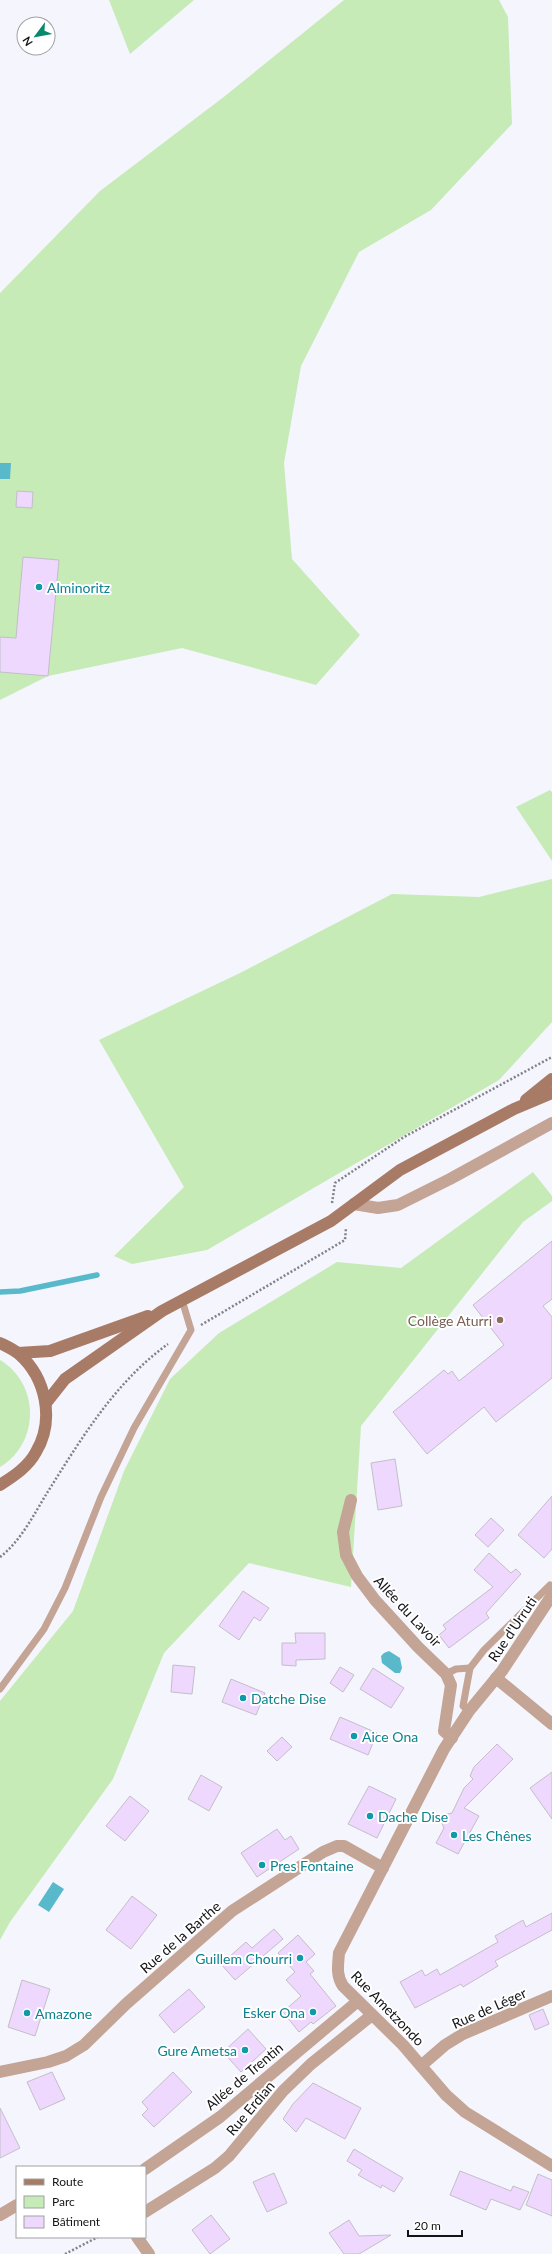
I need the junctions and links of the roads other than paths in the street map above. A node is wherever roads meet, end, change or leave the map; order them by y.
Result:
1 (552, 1079) edge
2 (552, 1093) edge
3 (514, 1109) junction
4 (552, 1123) edge
5 (354, 1204) junction
6 (182, 1300) junction
7 (162, 1311) junction
8 (0, 1343) edge
9 (18, 1353) junction
10 (46, 1403) junction
11 (0, 1486) edge
12 (352, 1500) dead end
13 (552, 1587) edge
14 (552, 1595) edge
15 (470, 1668) junction
16 (446, 1674) junction
17 (496, 1678) junction
18 (0, 1689) edge
19 (469, 1711) junction
20 (552, 1724) edge
21 (452, 1738) junction
22 (383, 1868) junction
23 (552, 1996) edge
24 (358, 2001) junction
25 (372, 2015) junction
26 (422, 2065) junction
27 (0, 2072) edge
28 (552, 2166) edge
29 (146, 2168) edge
30 (16, 2206) edge
31 (146, 2211) edge
32 (0, 2215) edge
33 (138, 2238) edge
34 (149, 2254) edge

1 - 3 main road
2 - 3 main road
3 - 5 main road
4 - 5 street
5 - 6 main road
6 - 7 main road
6 - 18 lane
7 - 9 main road
7 - 10 main road
8 - 9 main road
9 - 10 main road
10 - 11 main road
12 - 16 street, Allée du Lavoir
13 - 15 lane
14 - 17 street, Rue d'Urruti
15 - 16 lane
15 - 19 lane
16 - 21 street
17 - 19 street, Rue Ametzondo
17 - 20 street
19 - 21 street, Rue Ametzondo
21 - 22 street, Rue Ametzondo
22 - 24 street, Rue Ametzondo
22 - 27 street, Rue de la Barthe
23 - 26 street, Rue de Léger
24 - 25 street, Rue Ametzondo
24 - 29 street, Allée de Trentin
25 - 26 street, Rue Ametzondo
25 - 31 street, Rue Erdian
26 - 28 street, Rue Ametzondo
30 - 32 street
33 - 34 street

